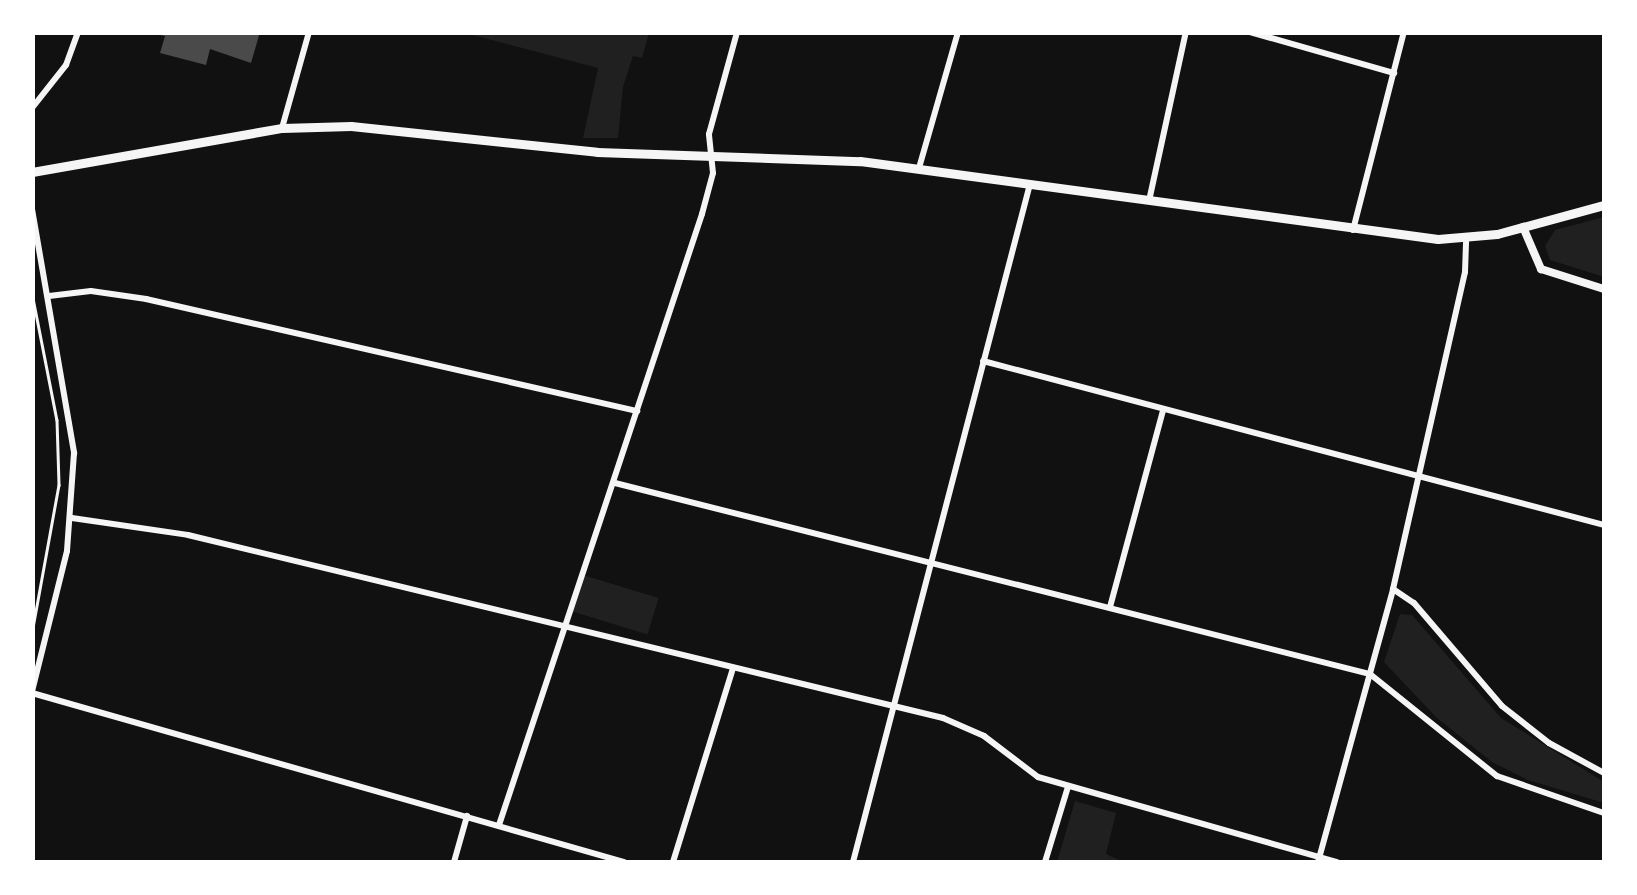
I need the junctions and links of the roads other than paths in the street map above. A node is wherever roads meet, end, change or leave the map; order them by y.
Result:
1 (78, 32) edge
2 (309, 32) edge
3 (738, 32) edge
4 (958, 32) edge
5 (1186, 32) edge
6 (1250, 32) edge
7 (1404, 32) edge
8 (1394, 72) junction
9 (32, 108) edge
10 (282, 128) junction
11 (710, 153) junction
12 (919, 168) junction
13 (32, 172) edge
14 (1030, 184) junction
15 (1148, 202) junction
16 (1604, 204) edge
17 (32, 210) edge
18 (1523, 228) junction
19 (1353, 231) junction
20 (1466, 239) junction
21 (1604, 289) edge
22 (49, 296) junction
23 (984, 362) junction
24 (637, 410) junction
25 (1163, 410) junction
26 (1420, 477) junction
27 (615, 483) junction
28 (72, 518) junction
29 (1604, 526) edge
30 (935, 564) junction
31 (1393, 589) junction
32 (1110, 607) junction
33 (564, 625) junction
34 (733, 668) junction
35 (1370, 674) junction
36 (32, 692) edge
37 (895, 708) junction
38 (1604, 773) edge
39 (1068, 787) junction
40 (1604, 812) edge
41 (467, 816) junction
42 (499, 826) junction
43 (1319, 858) edge
44 (454, 862) edge
45 (624, 862) edge
46 (674, 862) edge
47 (853, 862) edge
48 (1045, 862) edge
49 (1338, 862) edge

1 - 9 street
2 - 10 street
3 - 11 street
4 - 12 street
5 - 15 street
6 - 8 street
7 - 8 street
8 - 19 street
10 - 11 main road
10 - 13 main road
11 - 12 main road
11 - 24 street
12 - 14 main road
14 - 15 main road
14 - 23 street
15 - 19 main road
16 - 18 main road
17 - 22 street
18 - 20 main road
18 - 21 street
19 - 20 main road
20 - 26 street
22 - 24 street
22 - 28 street
23 - 25 street
23 - 30 street
24 - 27 street
25 - 26 street
25 - 32 street
26 - 29 street
26 - 31 street
27 - 30 street
27 - 33 street
28 - 33 street
28 - 36 street
30 - 32 street
30 - 37 street
31 - 35 street
31 - 38 street
32 - 35 street
33 - 34 street
33 - 42 street
34 - 37 street
34 - 46 street
35 - 40 street
35 - 43 street
36 - 41 street
37 - 39 street
37 - 47 street
39 - 43 street
39 - 48 street
41 - 42 street
41 - 44 street
42 - 45 street
43 - 49 street

